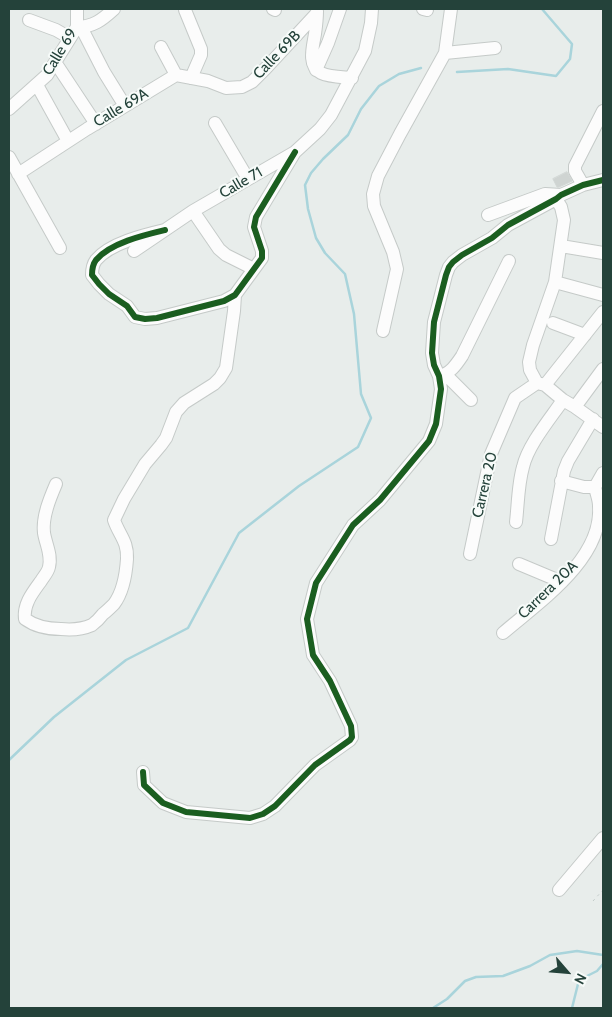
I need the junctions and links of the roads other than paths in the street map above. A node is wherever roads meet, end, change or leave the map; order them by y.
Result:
1 (76, 9) edge
2 (114, 9) edge
3 (184, 9) edge
4 (340, 9) edge
5 (372, 9) edge
6 (451, 9) edge
7 (317, 11) edge
8 (29, 20) dead end
9 (76, 31) junction
10 (161, 48) dead end
11 (495, 48) dead end
12 (445, 53) junction
13 (55, 62) junction
14 (316, 70) junction
15 (176, 75) junction
16 (191, 78) junction
17 (352, 78) junction
18 (38, 85) junction
19 (125, 106) junction
20 (9, 109) edge
21 (603, 111) edge
22 (215, 123) dead end
23 (96, 124) junction
24 (68, 142) junction
25 (295, 152) junction
26 (9, 157) edge
27 (18, 174) junction
28 (248, 179) junction
29 (603, 180) edge
30 (583, 185) junction
31 (559, 197) junction
32 (193, 211) junction
33 (488, 215) dead end
34 (165, 230) junction
35 (561, 246) junction
36 (60, 248) dead end
37 (134, 251) dead end
38 (603, 253) edge
39 (509, 261) dead end
40 (254, 268) junction
41 (555, 282) junction
42 (235, 295) junction
43 (603, 296) edge
44 (603, 312) edge
45 (553, 323) dead end
46 (383, 331) dead end
47 (585, 335) junction
48 (603, 369) edge
49 (443, 375) junction
50 (541, 384) junction
51 (471, 400) dead end
52 (563, 400) junction
53 (575, 407) junction
54 (598, 423) edge
55 (603, 473) edge
56 (561, 481) junction
57 (56, 484) dead end
58 (595, 487) junction
59 (516, 522) dead end
60 (551, 539) dead end
61 (470, 554) dead end
62 (520, 564) dead end
63 (562, 582) junction
64 (503, 633) dead end
65 (143, 772) dead end
66 (603, 838) edge
67 (559, 890) dead end

1 - 9 street, Calle 69
2 - 9 street
3 - 16 street
4 - 14 street
5 - 17 street
6 - 12 street
7 - 14 street
7 - 16 street, Calle 69B
8 - 9 street
9 - 13 street, Calle 69
9 - 19 street
10 - 15 street
11 - 12 street
12 - 46 street
13 - 18 street, Calle 69
13 - 23 street
14 - 17 street
15 - 16 street
15 - 19 street, Calle 69A
17 - 25 street, Calle 71
18 - 20 street, Calle 69
18 - 24 street
19 - 23 street, Calle 69A
21 - 30 street
22 - 28 street
23 - 24 street, Calle 69A
24 - 27 street, Calle 69A
25 - 28 street, Calle 71
25 - 40 street
26 - 27 street
27 - 36 street
28 - 32 street, Calle 71
29 - 30 street
30 - 31 street
31 - 33 street
31 - 35 street
31 - 49 street
32 - 34 street, Calle 71
32 - 40 street
34 - 37 street, Calle 71
34 - 42 street
35 - 38 street
35 - 41 street
39 - 49 street
40 - 42 street
41 - 43 street
41 - 50 street
42 - 57 street
44 - 47 street, Carrera 20
45 - 47 street
47 - 50 street, Carrera 20
48 - 53 street
49 - 51 street
49 - 65 street
50 - 52 street
50 - 61 street, Carrera 20
52 - 53 street
52 - 59 street
53 - 54 street
54 - 56 street
55 - 58 street
56 - 58 street
56 - 60 street
58 - 63 street, Carrera 20A
62 - 63 street
63 - 64 street, Carrera 20A
66 - 67 street

